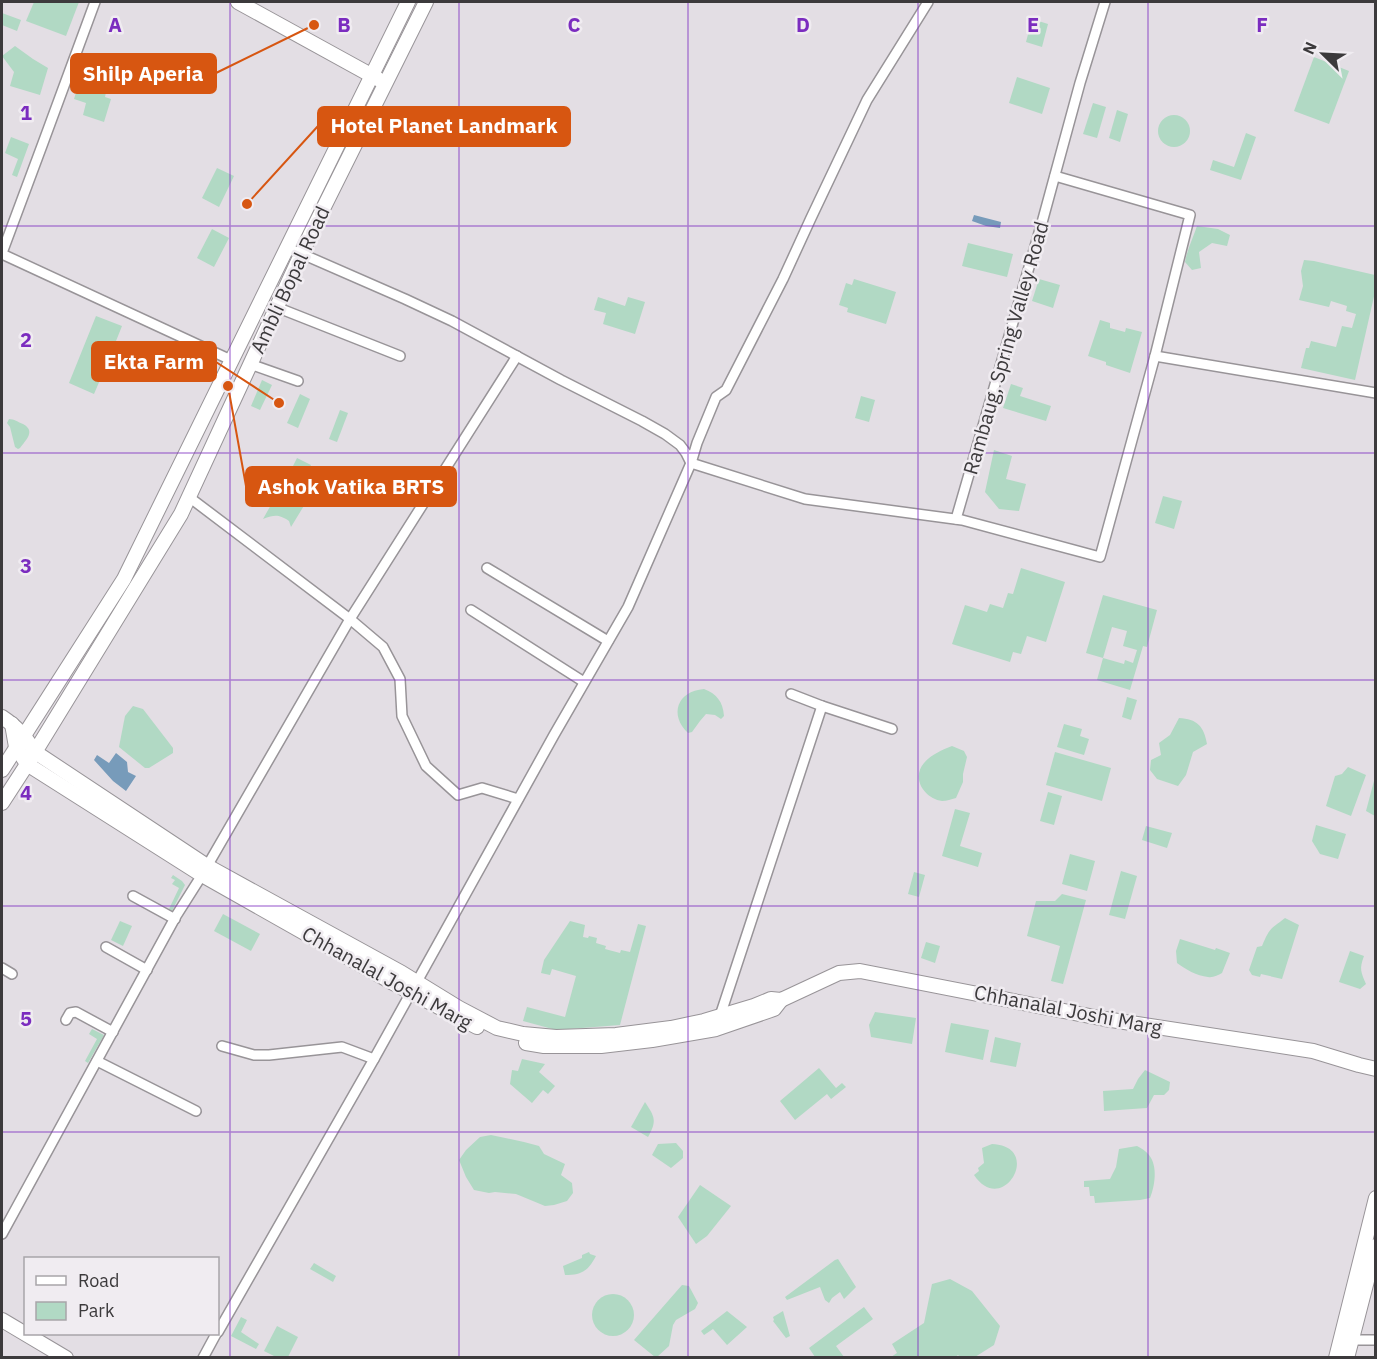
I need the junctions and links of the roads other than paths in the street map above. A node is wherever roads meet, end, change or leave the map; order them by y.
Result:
1 (95, 2) edge
2 (238, 2) edge
3 (408, 2) edge
4 (426, 2) edge
5 (928, 2) edge
6 (1105, 2) edge
7 (370, 75) junction
8 (386, 83) junction
9 (1055, 176) junction
10 (286, 247) junction
11 (301, 253) junction
12 (2, 254) edge
13 (276, 307) junction
14 (399, 356) dead end
15 (517, 356) junction
16 (1155, 356) junction
17 (231, 360) junction
18 (250, 364) junction
19 (298, 381) dead end
20 (1376, 393) edge
21 (691, 463) junction
22 (189, 497) junction
23 (956, 519) junction
24 (487, 568) dead end
25 (471, 610) dead end
26 (350, 619) junction
27 (608, 641) junction
28 (584, 682) junction
29 (791, 694) dead end
30 (822, 706) junction
31 (7, 721) edge
32 (892, 729) dead end
33 (24, 734) junction
34 (16, 747) junction
35 (35, 752) junction
36 (27, 764) junction
37 (2, 770) edge
38 (518, 799) junction
39 (2, 803) edge
40 (205, 870) junction
41 (133, 896) dead end
42 (175, 919) junction
43 (106, 947) dead end
44 (2, 968) edge
45 (147, 970) junction
46 (12, 974) dead end
47 (414, 988) junction
48 (781, 1000) junction
49 (720, 1016) junction
50 (66, 1020) dead end
51 (113, 1032) junction
52 (513, 1037) junction
53 (222, 1046) dead end
54 (374, 1059) junction
55 (97, 1061) junction
56 (1359, 1065) junction
57 (1376, 1069) edge
58 (1376, 1077) edge
59 (196, 1111) dead end
60 (1376, 1198) edge
61 (2, 1234) edge
62 (1376, 1246) edge
63 (2, 1320) edge
64 (2, 1330) edge
65 (219, 1330) edge
66 (24, 1333) edge
67 (27, 1335) edge
68 (216, 1335) edge
69 (1347, 1340) junction
70 (1376, 1340) edge
71 (49, 1358) edge
72 (66, 1358) edge
73 (203, 1358) edge
74 (1336, 1358) edge
75 (1347, 1358) edge

1 - 12 street
2 - 7 street
3 - 7 street, Ambli Bopal Road
4 - 8 street, Ambli Bopal Road
5 - 21 street
6 - 9 street, Rambaug, Spring Valley Road
7 - 8 street
7 - 10 street, Ambli Bopal Road
8 - 11 street, Ambli Bopal Road
9 - 16 street
9 - 23 street, Rambaug, Spring Valley Road
10 - 11 street
10 - 17 street, Ambli Bopal Road
11 - 13 street, Ambli Bopal Road
11 - 15 street
12 - 17 street
13 - 14 street
13 - 18 street, Ambli Bopal Road
15 - 21 street
15 - 26 street
16 - 20 street
16 - 23 street
17 - 33 street, Ambli Bopal Road
18 - 19 street
18 - 22 street, Ambli Bopal Road
21 - 23 street
21 - 27 street
22 - 26 street
22 - 35 street, Ambli Bopal Road
24 - 27 street
25 - 28 street
26 - 38 street
26 - 40 street
27 - 28 street
28 - 38 street
29 - 30 street
30 - 32 street
30 - 49 street
31 - 33 street
31 - 34 street
33 - 34 street, Ambli Bopal Road
33 - 35 street
34 - 36 street
34 - 37 street, Ambli Bopal Road
35 - 36 street, Ambli Bopal Road
35 - 40 street, Chhanalal Joshi Marg
36 - 39 street, Ambli Bopal Road
36 - 40 street, Chhanalal Joshi Marg
38 - 47 street
40 - 42 street
40 - 47 street, Chhanalal Joshi Marg
41 - 42 street
42 - 45 street
43 - 45 street
44 - 46 street
45 - 51 street
47 - 52 street, Chhanalal Joshi Marg
47 - 54 street
48 - 49 street, Chhanalal Joshi Marg
48 - 52 street, Chhanalal Joshi Marg
48 - 56 street, Chhanalal Joshi Marg
49 - 52 street, Chhanalal Joshi Marg
50 - 51 street
51 - 55 street
53 - 54 street
54 - 65 street
55 - 59 street
55 - 61 street
56 - 57 street, Chhanalal Joshi Marg
56 - 58 street, Chhanalal Joshi Marg
60 - 69 street
62 - 69 street
63 - 66 street
64 - 71 street
67 - 72 street
68 - 73 street
69 - 70 street
69 - 74 street
69 - 75 street

